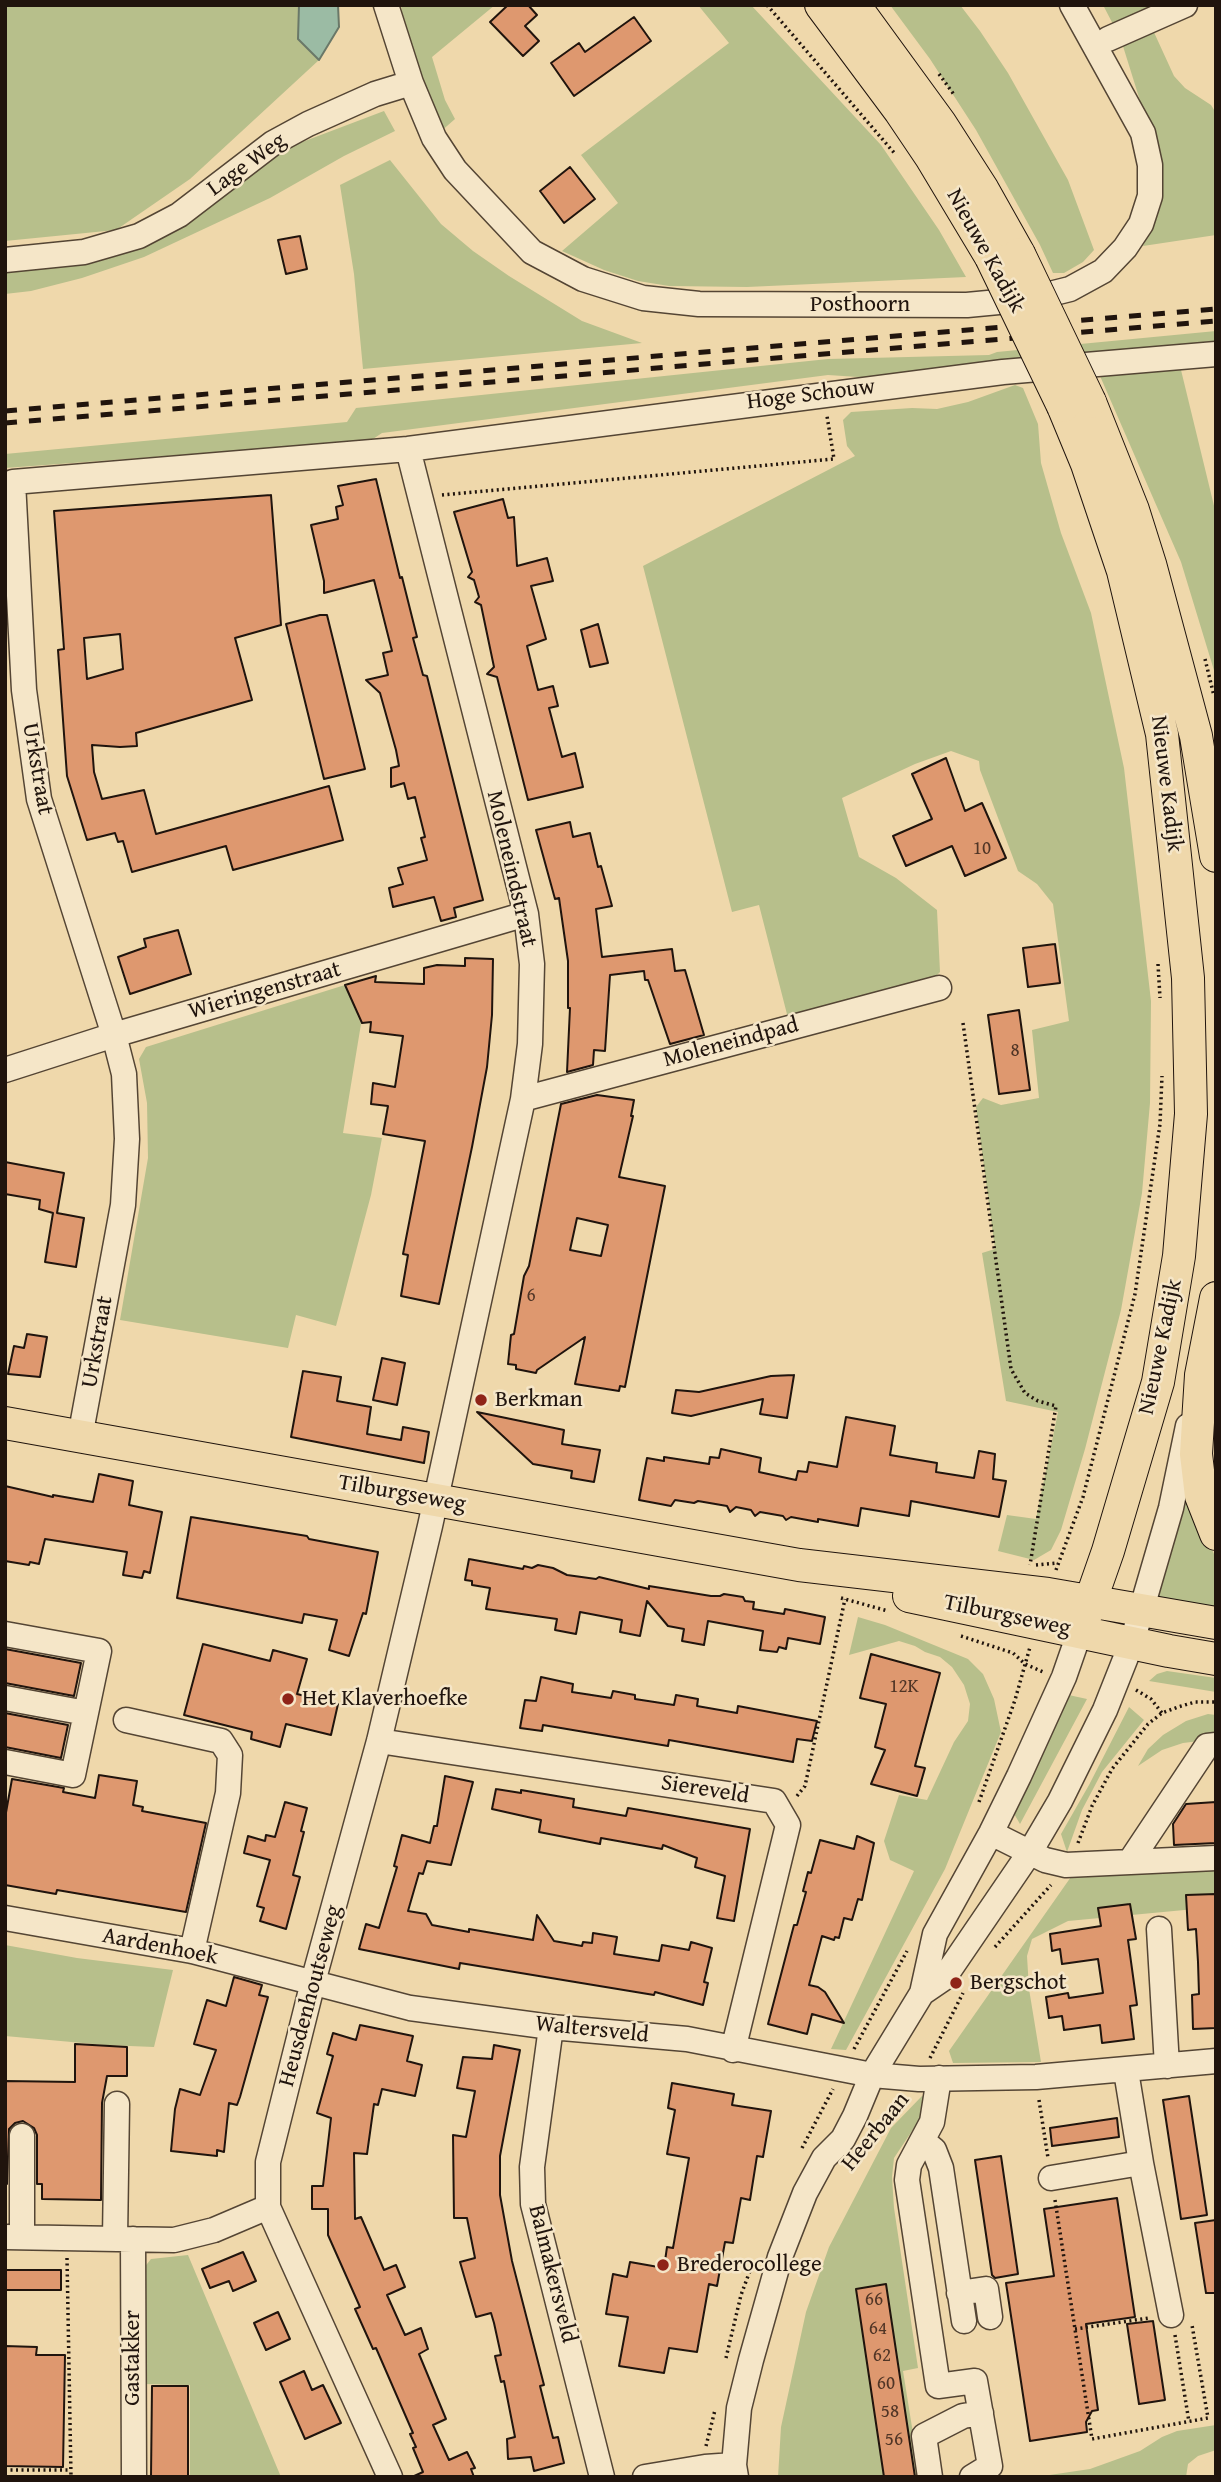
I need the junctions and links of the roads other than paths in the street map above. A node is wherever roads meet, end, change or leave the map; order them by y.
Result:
1 (386, 5) edge
2 (821, 5) edge
3 (854, 5) edge
4 (1072, 5) edge
5 (1185, 5) edge
6 (1108, 39) dead end
7 (411, 83) junction
8 (1005, 256) junction
9 (5, 260) edge
10 (1216, 354) edge
11 (1077, 404) junction
12 (408, 449) junction
13 (1216, 856) edge
14 (526, 914) junction
15 (939, 988) dead end
16 (114, 1035) junction
17 (5, 1070) edge
18 (523, 1099) junction
19 (1216, 1298) edge
20 (1201, 1374) junction
21 (5, 1423) edge
22 (80, 1437) junction
23 (436, 1500) junction
24 (1216, 1534) edge
25 (799, 1566) junction
26 (1091, 1600) junction
27 (1141, 1610) junction
28 (1216, 1623) edge
29 (1080, 1631) junction
30 (5, 1634) edge
31 (1132, 1642) junction
32 (1216, 1659) edge
33 (5, 1698) edge
34 (86, 1713) junction
35 (126, 1720) dead end
36 (379, 1741) junction
37 (1216, 1745) edge
38 (5, 1762) edge
39 (991, 1833) junction
40 (1030, 1852) junction
41 (1216, 1858) edge
42 (1133, 1862) junction
43 (5, 1918) edge
44 (1159, 1929) dead end
45 (192, 1951) junction
46 (313, 1982) junction
47 (922, 1993) junction
48 (551, 2027) junction
49 (733, 2050) junction
50 (1216, 2061) edge
51 (1167, 2066) junction
52 (1126, 2071) junction
53 (872, 2075) junction
54 (929, 2079) junction
55 (117, 2104) dead end
56 (22, 2136) dead end
57 (923, 2141) junction
58 (1141, 2163) junction
59 (1051, 2178) road end
60 (268, 2207) junction
61 (13, 2237) edge
62 (124, 2239) junction
63 (960, 2292) junction
64 (1171, 2315) road end
65 (990, 2317) dead end
66 (964, 2320) dead end
67 (981, 2413) junction
68 (733, 2473) edge
69 (134, 2477) edge
70 (390, 2477) edge
71 (601, 2477) edge
72 (645, 2477) edge
73 (930, 2477) edge
74 (972, 2477) edge

1 - 7 street
2 - 8 main road, Nieuwe Kadijk
3 - 8 main road, Nieuwe Kadijk
4 - 7 street, Posthoorn
5 - 6 street
7 - 9 street, Lage Weg
8 - 11 main road, Nieuwe Kadijk, bridge
10 - 12 street, Hoge Schouw
11 - 13 main road, Nieuwe Kadijk
11 - 26 main road, Nieuwe Kadijk
12 - 14 street, Moleneindstraat
12 - 16 street, Urkstraat
14 - 16 street, Wieringenstraat
14 - 18 street, Moleneindstraat
15 - 18 street, Moleneindpad
16 - 17 street, Wieringenstraat
16 - 22 street, Urkstraat
18 - 23 street, Moleneindstraat
19 - 20 main road, Nieuwe Kadijk
20 - 24 main road
20 - 27 street, Nieuwe Kadijk
21 - 22 main road, Tilburgseweg
22 - 23 main road, Tilburgseweg
23 - 25 main road, Tilburgseweg
23 - 36 street, Heusdenhoutseweg
25 - 26 main road, Tilburgseweg
25 - 29 main road, Tilburgseweg
26 - 27 main road, Tilburgseweg
26 - 29 main road, Nieuwe Kadijk
27 - 28 main road, Tilburgseweg
27 - 31 street, Nieuwe Kadijk
29 - 31 main road, Tilburgseweg
29 - 39 street, Heerbaan
30 - 34 street
31 - 32 main road, Tilburgseweg
31 - 40 street, Heerbaan
33 - 34 street
34 - 38 street
35 - 45 street
36 - 46 street, Heusdenhoutseweg
36 - 49 street, Siereveld
37 - 42 street
39 - 40 street
39 - 47 street, Heerbaan
40 - 42 street
40 - 47 street, Heerbaan
41 - 42 street
43 - 45 street, Aardenhoek
44 - 51 street
45 - 46 street, Aardenhoek
46 - 48 street, Waltersveld
46 - 60 street, Heusdenhoutseweg
47 - 53 street, Heerbaan
48 - 49 street, Waltersveld
48 - 71 street, Balmakersveld
49 - 53 street, Waltersveld
50 - 51 street
51 - 52 street
52 - 54 street
52 - 58 street
53 - 54 street
53 - 68 street, Heerbaan
54 - 57 street
55 - 62 street, Gastakker
56 - 61 street
57 - 63 street
57 - 67 street
58 - 59 street
58 - 64 street
60 - 62 street
60 - 70 street, Heusdenhoutseweg
61 - 62 street
62 - 69 street, Gastakker
63 - 65 street
63 - 66 street
67 - 73 street
67 - 74 street
68 - 72 street

